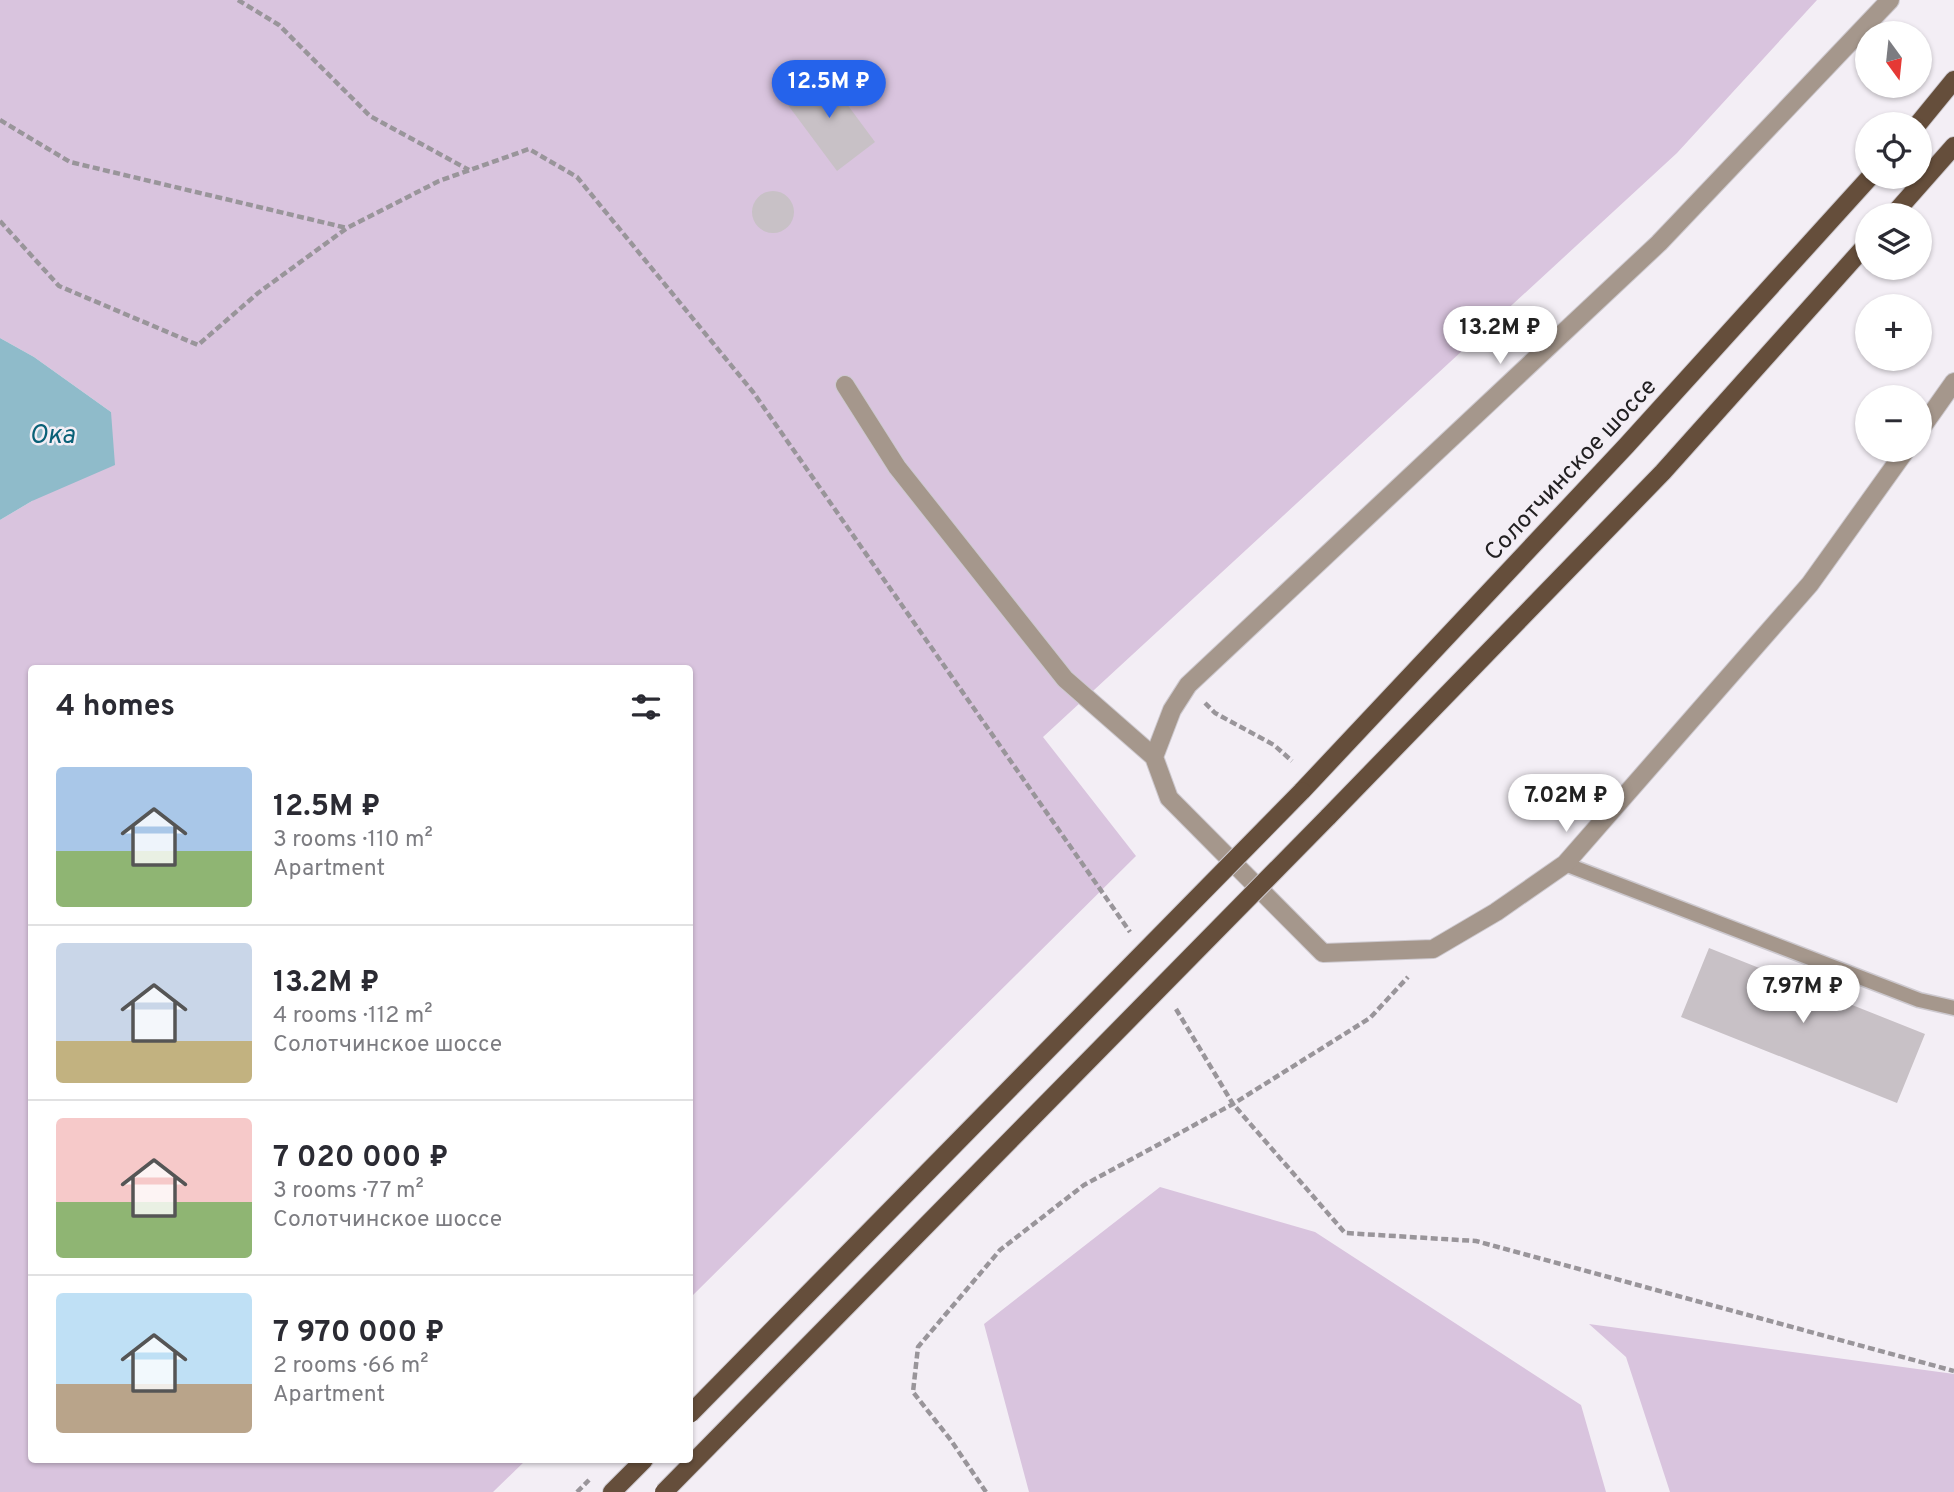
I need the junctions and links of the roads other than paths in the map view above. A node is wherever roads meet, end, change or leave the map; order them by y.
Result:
1 (1890, 0) edge
2 (1954, 80) edge
3 (1928, 112) edge
4 (1954, 146) edge
5 (1859, 189) edge
6 (1904, 203) edge
7 (1855, 257) edge
8 (1954, 382) edge
9 (845, 385) dead end
10 (1932, 413) edge
11 (1897, 462) edge
12 (1154, 757) junction
13 (1565, 864) junction
14 (1954, 1008) edge
15 (693, 1411) edge
16 (641, 1463) edge
17 (693, 1463) edge
18 (693, 1463) edge
19 (612, 1492) edge
20 (664, 1492) edge

1 - 12 street
2 - 3 main road
4 - 6 main road
5 - 15 main road, Солотчинское шоссе, bridge
7 - 17 main road, bridge
8 - 10 street
9 - 12 street
11 - 13 street
12 - 13 street
13 - 14 lane
16 - 19 main road
18 - 20 main road, bridge

